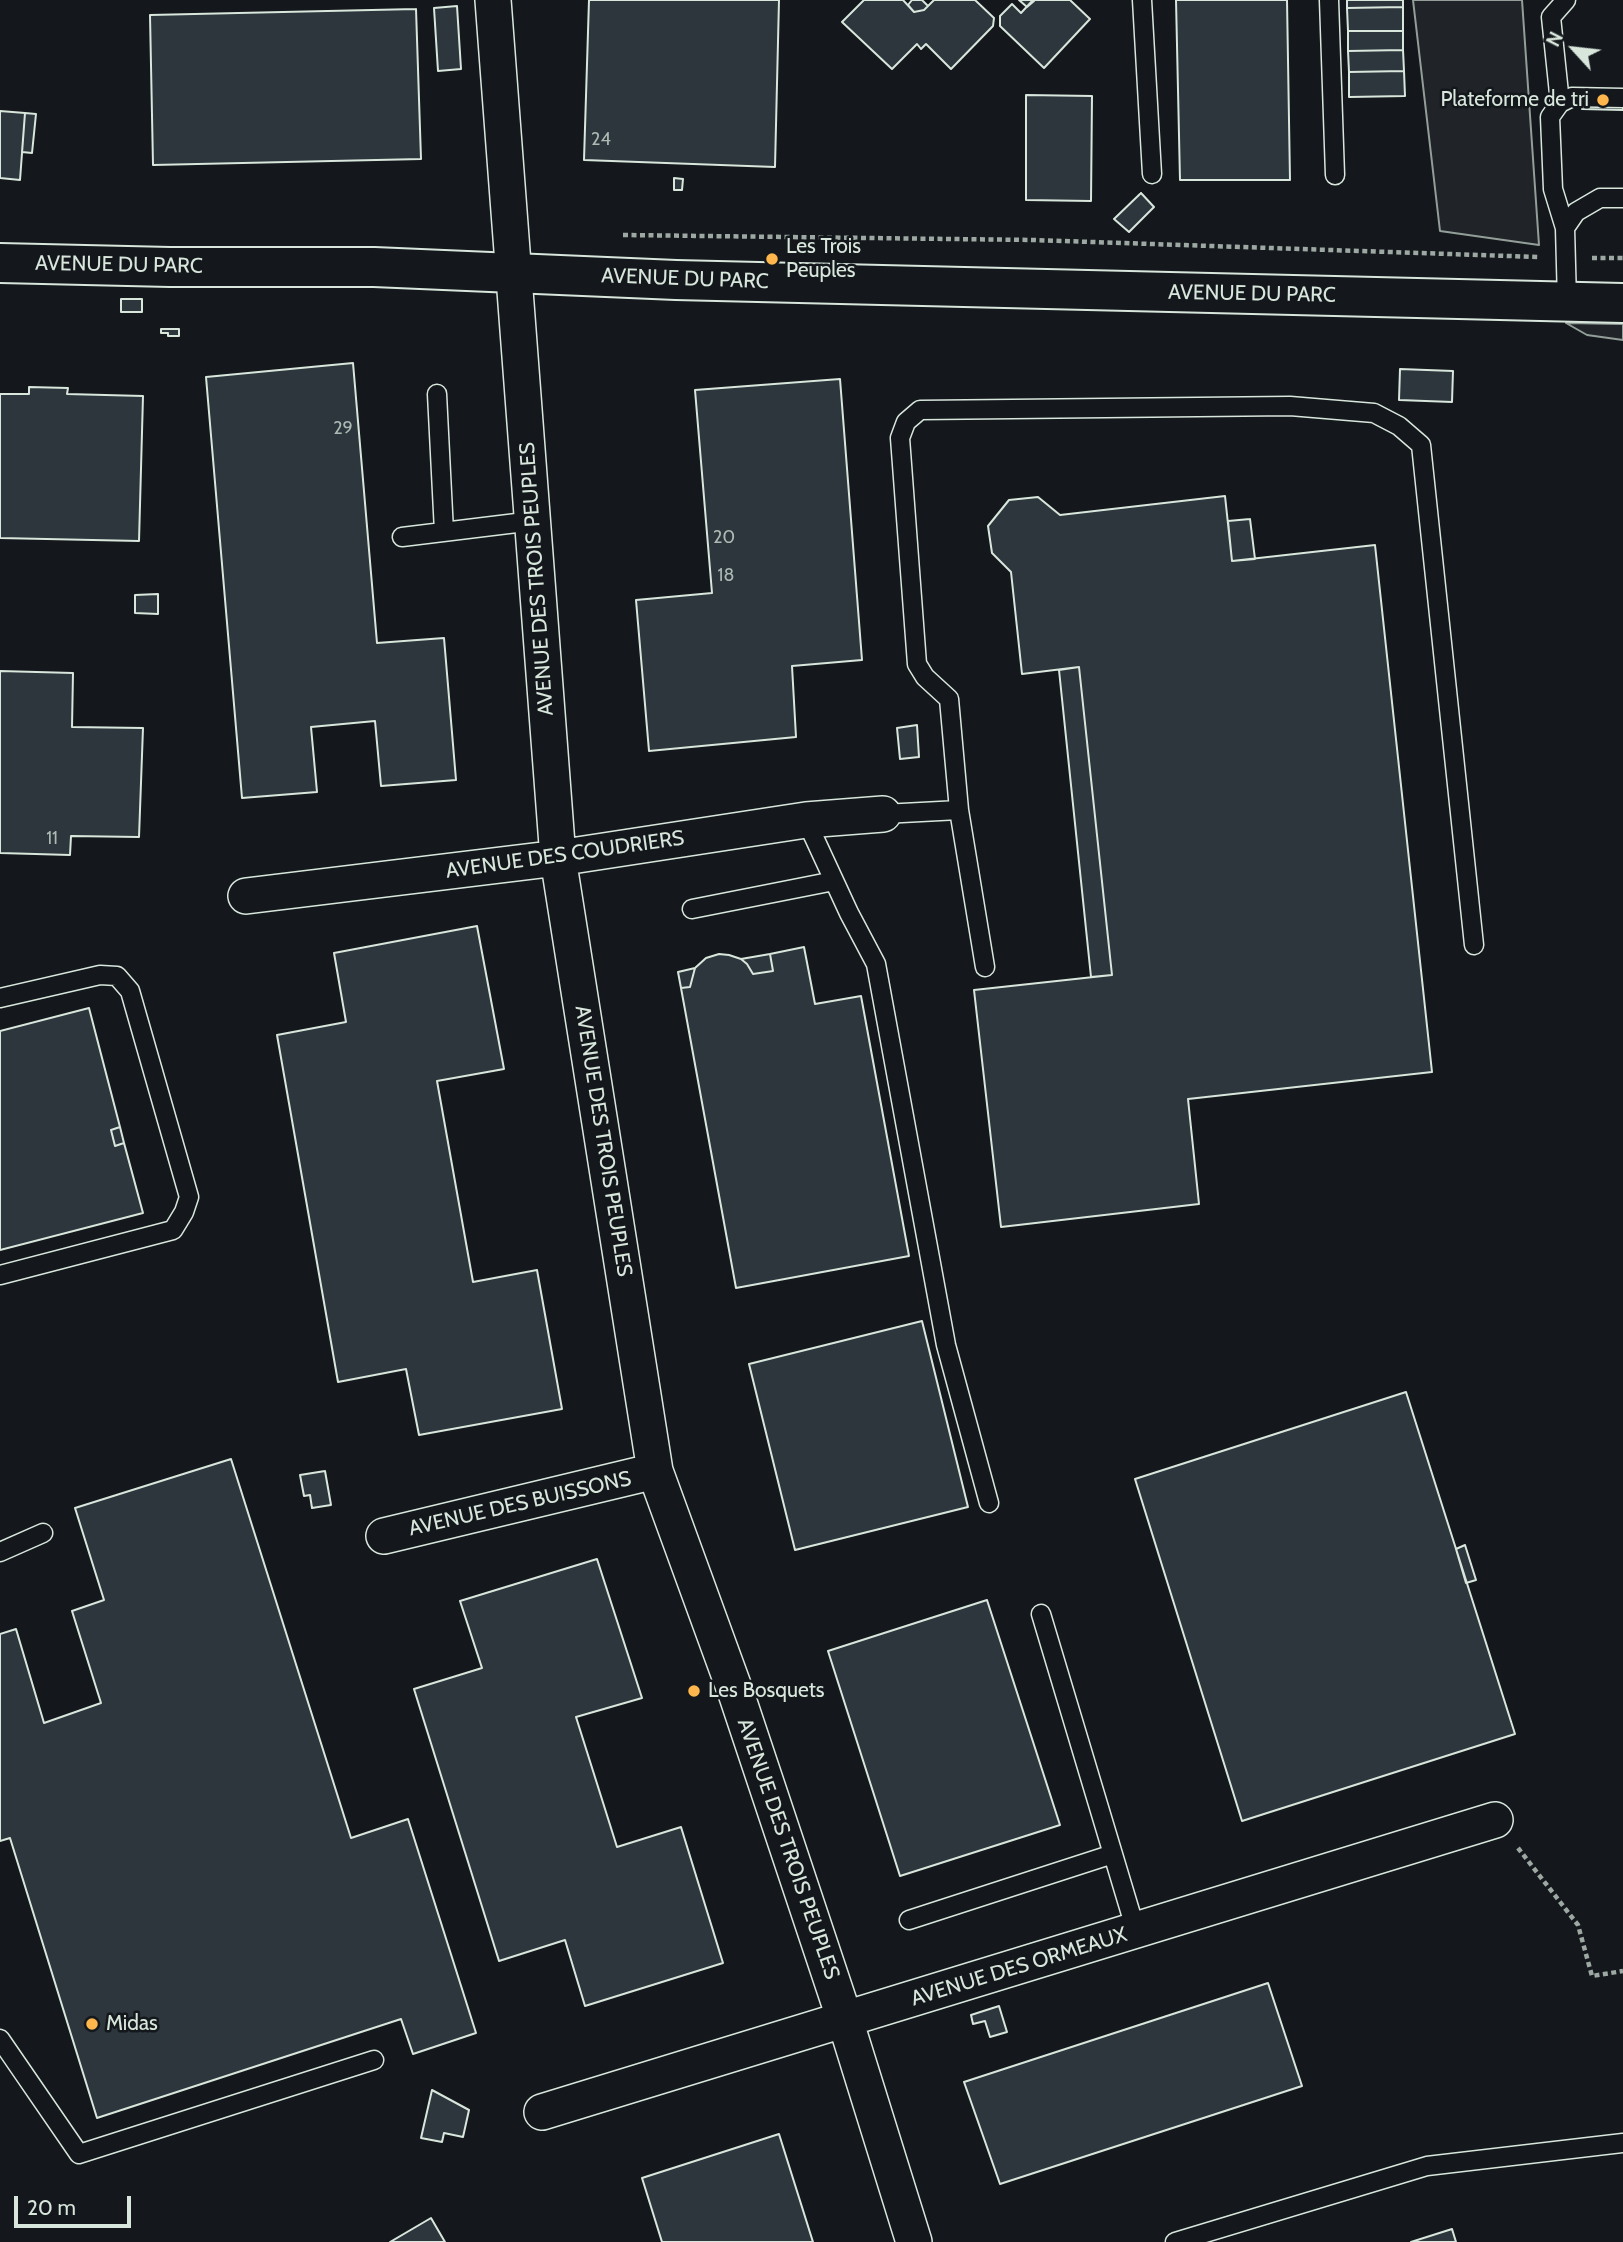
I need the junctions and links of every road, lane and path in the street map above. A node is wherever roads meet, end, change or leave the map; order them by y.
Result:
1 (494, 0) edge
2 (1142, 0) edge
3 (1329, 0) edge
4 (1566, 0) edge
5 (1623, 98) edge
6 (1560, 103) junction
7 (1152, 174) dead end
8 (1335, 175) dead end
9 (1623, 198) edge
10 (1566, 228) junction
11 (621, 235) dead end
12 (1566, 258) junction
13 (1623, 258) edge
14 (0, 262) edge
15 (514, 272) junction
16 (1567, 302) junction
17 (1623, 303) edge
18 (437, 394) dead end
19 (533, 521) junction
20 (444, 532) junction
21 (402, 537) dead end
22 (959, 810) junction
23 (883, 814) joint
24 (806, 820) junction
25 (558, 858) junction
26 (834, 881) junction
27 (246, 896) dead end
28 (692, 909) dead end
29 (1474, 945) dead end
30 (985, 967) dead end
31 (0, 998) edge
32 (0, 1275) edge
33 (655, 1471) junction
34 (989, 1503) dead end
35 (43, 1533) dead end
36 (384, 1536) dead end
37 (0, 1552) edge
38 (1041, 1614) dead end
39 (1496, 1820) joint
40 (1113, 1854) junction
41 (909, 1920) dead end
42 (1136, 1931) junction
43 (1623, 1971) edge
44 (845, 2021) junction
45 (0, 2039) edge
46 (374, 2060) dead end
47 (542, 2112) dead end
48 (1623, 2143) edge
49 (914, 2242) edge
50 (1175, 2242) edge

1 - 15 street, AVENUE DES TROIS PEUPLES
2 - 7 lane
3 - 8 lane
4 - 6 lane
5 - 6 lane
6 - 10 lane
9 - 10 lane
10 - 12 lane
11 - 12 path
12 - 13 path
12 - 16 lane
14 - 15 street, AVENUE DU PARC
15 - 16 street, AVENUE DU PARC
15 - 19 street, AVENUE DES TROIS PEUPLES
16 - 17 street, AVENUE DU PARC
18 - 20 lane
19 - 20 lane
19 - 25 street, AVENUE DES TROIS PEUPLES
20 - 21 lane
22 - 23 lane
22 - 29 lane
22 - 30 lane
23 - 24 street, AVENUE DES COUDRIERS
24 - 25 street, AVENUE DES COUDRIERS
24 - 26 lane
25 - 27 street, AVENUE DES COUDRIERS
25 - 33 street, AVENUE DES TROIS PEUPLES
26 - 28 lane
26 - 34 lane
31 - 32 lane
33 - 36 street, AVENUE DES BUISSONS
33 - 44 street, AVENUE DES TROIS PEUPLES
35 - 37 lane
38 - 40 lane
39 - 42 street, AVENUE DES ORMEAUX
39 - 43 path
40 - 41 lane
40 - 42 lane
42 - 44 street, AVENUE DES ORMEAUX
44 - 47 street, AVENUE DES ORMEAUX
44 - 49 street, AVENUE DES TROIS PEUPLES
45 - 46 lane
48 - 50 lane

